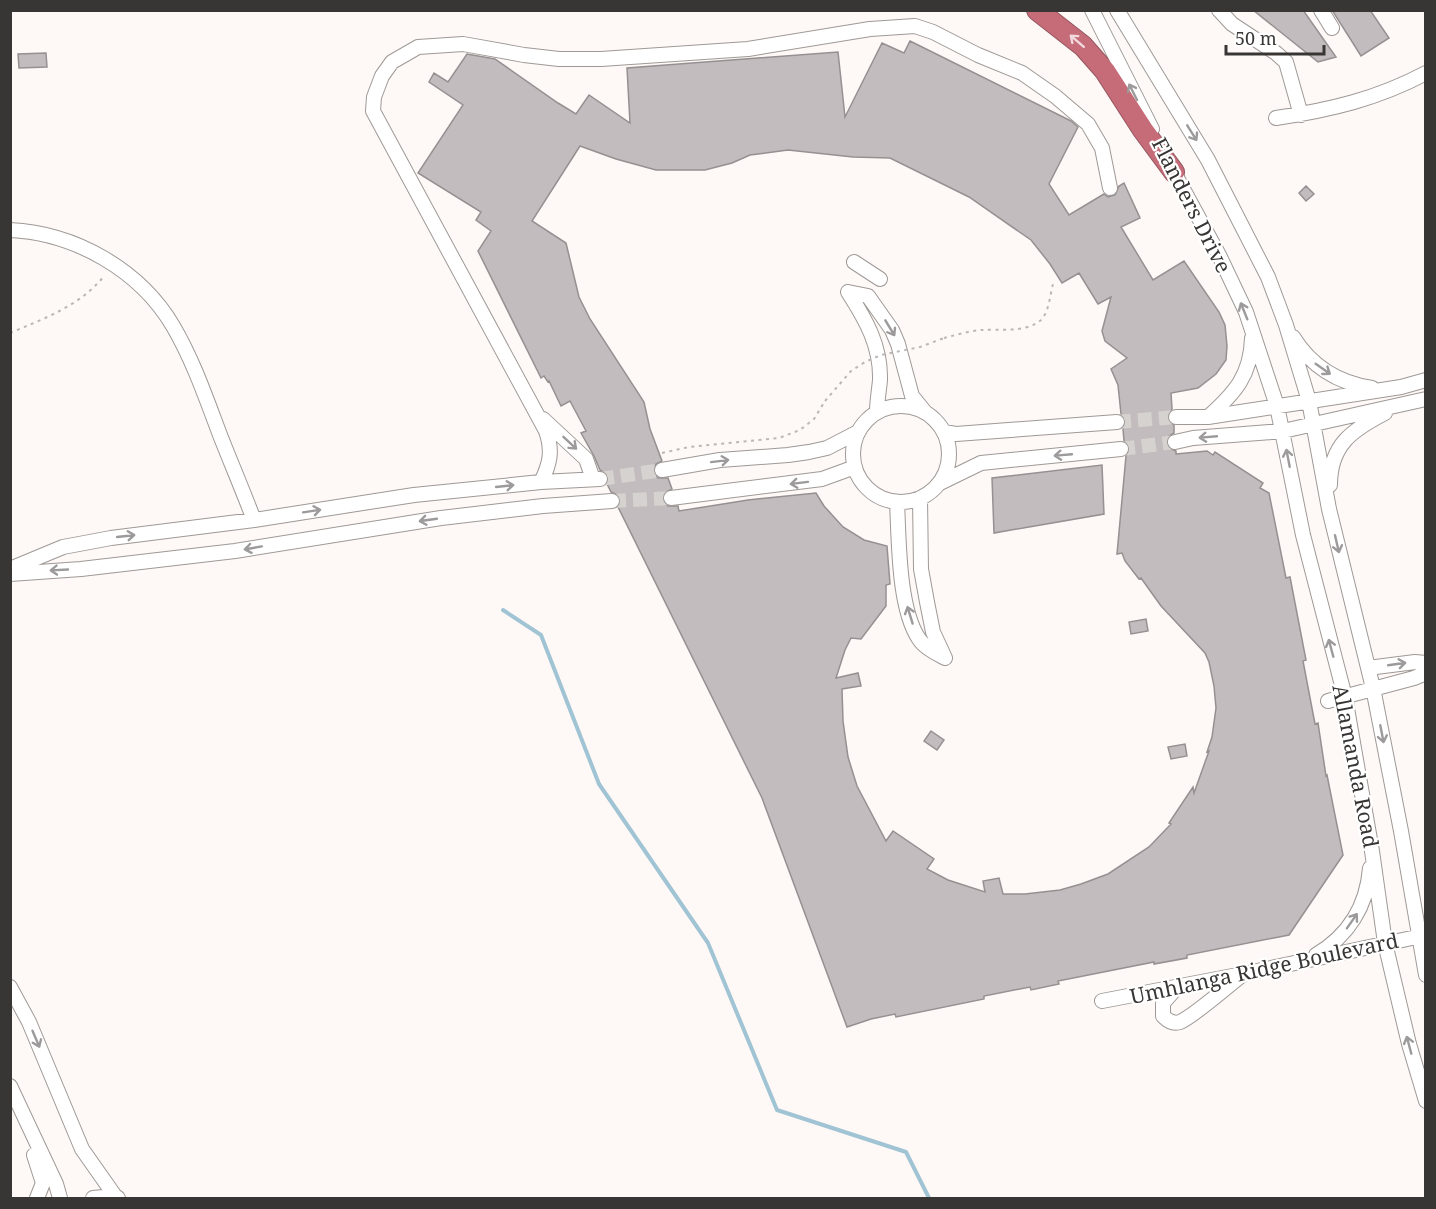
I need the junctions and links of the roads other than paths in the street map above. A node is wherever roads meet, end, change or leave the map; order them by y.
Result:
1 (1037, 10) edge
2 (1092, 10) edge
3 (1117, 10) edge
4 (1219, 10) edge
5 (1321, 10) edge
6 (1332, 28) dead end
7 (1425, 73) edge
8 (1301, 115) junction
9 (1276, 118) dead end
10 (1174, 172) junction
11 (1110, 188) dead end
12 (10, 230) edge
13 (854, 262) dead end
14 (880, 279) dead end
15 (1286, 325) junction
16 (1252, 332) junction
17 (1425, 380) edge
18 (1384, 389) junction
19 (1425, 399) edge
20 (1309, 401) junction
21 (1400, 405) junction
22 (1277, 406) junction
23 (877, 412) junction
24 (926, 413) junction
25 (536, 414) junction
26 (1176, 417) tunnel mouth
27 (1208, 417) junction
28 (1117, 422) tunnel mouth
29 (1314, 425) junction
30 (1283, 431) junction
31 (858, 432) junction
32 (944, 432) junction
33 (1176, 442) tunnel mouth
34 (1121, 450) tunnel mouth
35 (855, 467) junction
36 (662, 470) tunnel mouth
37 (541, 482) junction
38 (938, 484) junction
39 (671, 498) tunnel mouth
40 (920, 498) junction
41 (612, 501) tunnel mouth
42 (897, 502) junction
43 (1329, 509) junction
44 (254, 520) junction
45 (10, 569) edge
46 (10, 574) edge
47 (1425, 663) edge
48 (1368, 669) junction
49 (1425, 672) edge
50 (1373, 688) junction
51 (1345, 697) junction
52 (1328, 701) dead end
53 (1372, 851) junction
54 (1422, 935) edge
55 (1385, 943) junction
56 (1309, 959) junction
57 (1243, 974) junction
58 (1425, 975) edge
59 (1178, 986) junction
60 (10, 987) edge
61 (1102, 1001) dead end
62 (10, 1086) edge
63 (1425, 1101) edge
64 (23, 1115) junction
65 (117, 1197) edge
66 (38, 1198) edge
67 (60, 1198) edge
68 (93, 1198) edge

10 -> 1 highway
10 -> 2 street, Flanders Drive
3 -> 15 street, Flanders Drive
4 - 8 street
5 - 6 street
7 - 8 street
8 - 9 street
16 -> 10 street, Flanders Drive
11 - 25 street
12 - 44 street
13 - 14 street
15 -> 18 street
15 - 20 street, Flanders Drive
16 - 22 street, Flanders Drive
16 - 27 street
17 - 18 street
18 - 20 street
19 - 21 street
20 - 22 street
20 - 29 street, Flanders Drive
21 - 29 street
21 - 43 street
22 - 27 street
22 - 30 street, Flanders Drive
23 - 24 street
23 -> 24 street
23 - 31 street
24 - 32 street
25 - 37 street
25 -> 37 street
26 - 27 street
28 - 32 street
29 - 30 street
29 - 43 street, Allamanda Road
30 -> 33 street
51 -> 30 street, Allamanda Road
31 - 35 street
36 -> 31 street
32 - 38 street
34 -> 38 street
35 -> 39 street
35 - 42 street
44 -> 37 street
38 - 40 street
40 - 42 street
40 -> 42 street
41 -> 46 street
43 -> 48 street, Allamanda Road
45 -> 44 street
48 -> 47 street
48 - 50 street, Allamanda Road
49 - 50 street
50 - 51 street
50 -> 54 street, Allamanda Road
51 - 52 street
51 - 53 street, Allamanda Road
53 - 55 street, Allamanda Road
56 -> 53 street
54 - 55 street, Umhlanga Ridge Boulevard
54 - 58 street, Allamanda Road
55 - 56 street, Umhlanga Ridge Boulevard
63 -> 55 street, Allamanda Road
56 - 57 street, Umhlanga Ridge Boulevard
57 - 59 street, Umhlanga Ridge Boulevard
57 - 59 street
59 - 61 street, Umhlanga Ridge Boulevard
60 -> 65 street
62 - 64 street
64 - 66 street
64 - 67 street
65 - 68 street

